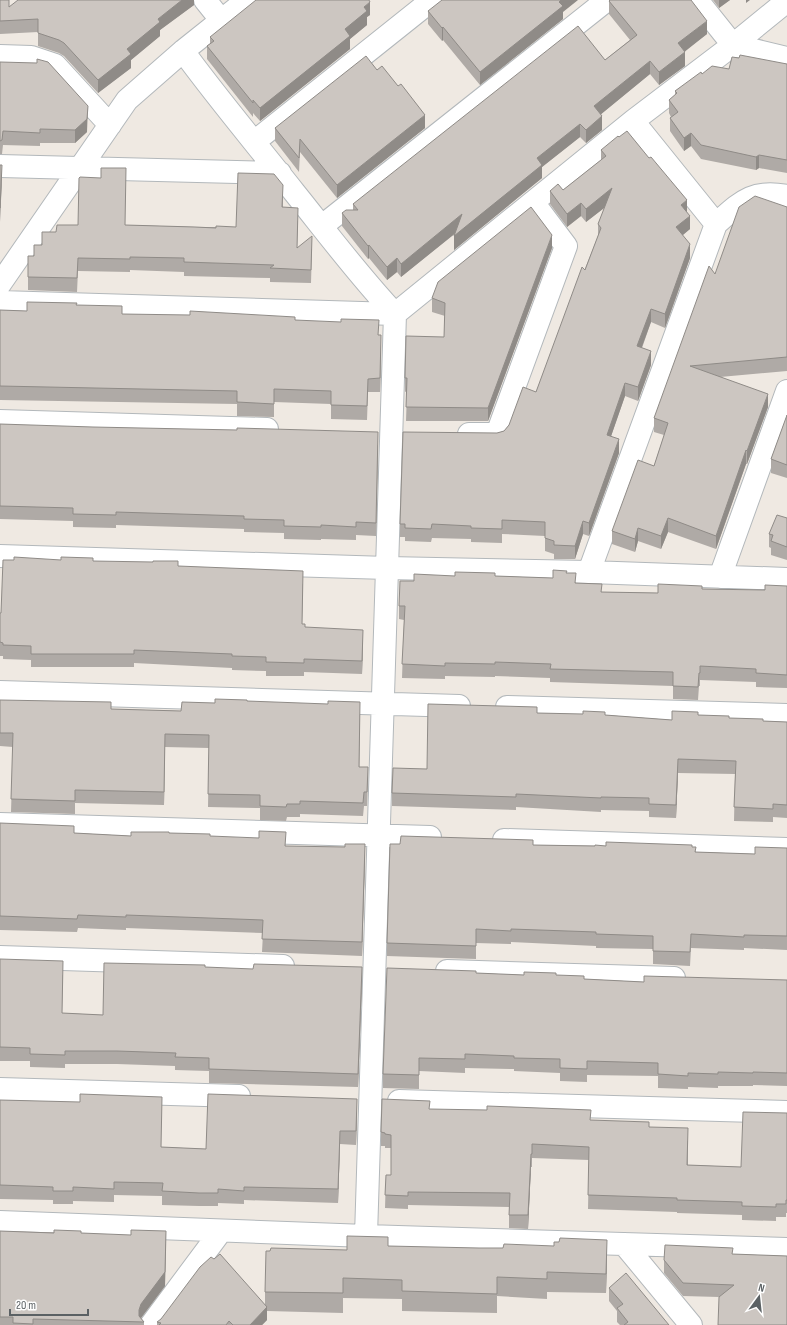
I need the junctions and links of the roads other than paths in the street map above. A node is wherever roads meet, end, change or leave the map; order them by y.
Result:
1 (206, 0) edge
2 (247, 0) edge
3 (432, 0) edge
4 (607, 0) edge
5 (697, 0) edge
6 (787, 1) edge
7 (221, 20) junction
8 (733, 45) junction
9 (183, 51) junction
10 (0, 56) edge
11 (787, 58) edge
12 (633, 121) junction
13 (110, 125) junction
14 (254, 142) junction
15 (0, 166) edge
16 (78, 169) junction
17 (280, 174) junction
18 (787, 196) edge
19 (533, 202) junction
20 (716, 224) junction
21 (322, 226) junction
22 (0, 284) edge
23 (0, 302) edge
24 (395, 314) junction
25 (787, 391) edge
26 (0, 421) edge
27 (285, 430) edge
28 (381, 432) junction
29 (414, 433) edge
30 (452, 434) edge
31 (0, 556) edge
32 (387, 568) junction
33 (589, 572) junction
34 (720, 577) junction
35 (787, 579) edge
36 (0, 692) edge
37 (383, 704) junction
38 (787, 715) edge
39 (0, 824) edge
40 (378, 836) junction
41 (449, 838) edge
42 (481, 839) edge
43 (787, 849) edge
44 (0, 957) edge
45 (300, 966) edge
46 (426, 970) edge
47 (693, 978) edge
48 (0, 1089) edge
49 (261, 1097) edge
50 (348, 1099) edge
51 (370, 1100) junction
52 (787, 1112) edge
53 (0, 1222) edge
54 (221, 1231) junction
55 (366, 1236) junction
56 (624, 1244) junction
57 (787, 1249) edge
58 (151, 1325) edge
59 (691, 1325) edge

1 - 7 street
2 - 7 street
3 - 14 street
4 - 21 street
5 - 8 street
6 - 8 street
7 - 9 street
8 - 11 street
8 - 12 street
9 - 13 street
9 - 14 street
10 - 13 street
12 - 19 street
12 - 20 street
13 - 16 street
14 - 17 street
15 - 16 street
16 - 17 street
16 - 22 street
17 - 21 street
18 - 20 street
19 - 24 street
19 - 30 street
20 - 33 street
21 - 24 street
23 - 24 street
24 - 28 street
25 - 34 street
26 - 27 street
28 - 29 street
28 - 32 street
31 - 32 street
32 - 33 street
32 - 37 street
33 - 34 street
34 - 35 street
36 - 37 street
37 - 38 street
37 - 40 street
39 - 40 street
40 - 41 street
40 - 51 street
42 - 43 street
44 - 45 street
46 - 47 street
48 - 49 street
50 - 51 street
51 - 52 street
51 - 55 street
53 - 54 street
54 - 55 street
54 - 58 street
55 - 56 street
56 - 57 street
56 - 59 street

